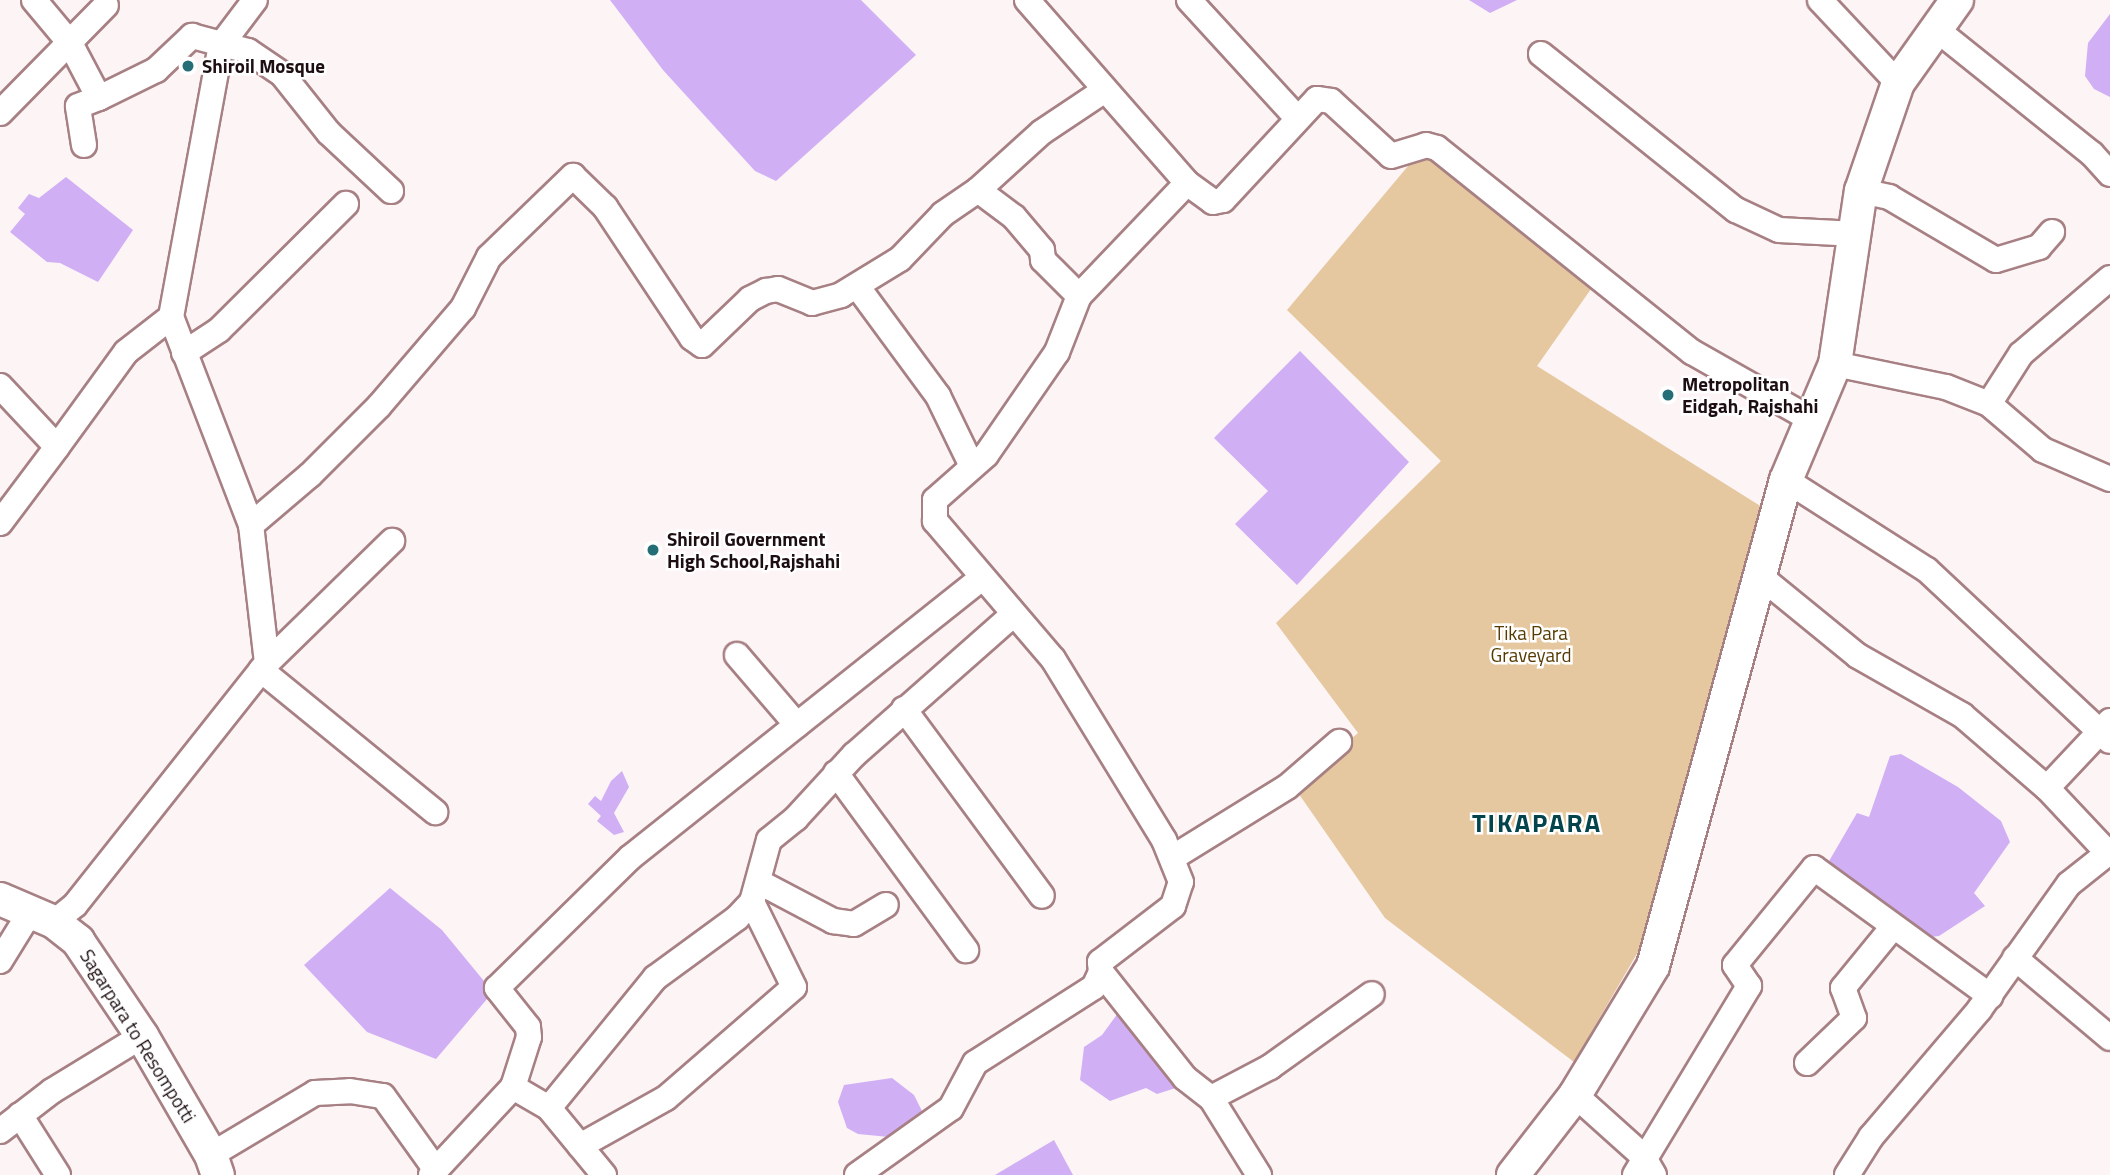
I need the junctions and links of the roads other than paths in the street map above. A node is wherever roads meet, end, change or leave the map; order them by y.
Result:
1 (34, 0) edge
2 (1027, 0) edge
3 (1189, 0) edge
4 (1820, 0) edge
5 (1957, 0) edge
6 (247, 4) edge
7 (106, 5) dead end
8 (1936, 29) junction
9 (70, 43) junction
10 (221, 45) junction
11 (1541, 54) dead end
12 (1898, 83) junction
13 (1105, 90) junction
14 (100, 97) junction
15 (0, 113) edge
16 (1298, 119) junction
17 (84, 145) dead end
18 (2110, 174) edge
19 (1187, 183) junction
20 (978, 190) junction
21 (391, 191) dead end
22 (1861, 191) junction
23 (346, 204) dead end
24 (2052, 232) dead end
25 (1857, 234) junction
26 (2110, 278) edge
27 (857, 286) junction
28 (1079, 296) junction
29 (171, 317) junction
30 (184, 353) junction
31 (1835, 364) junction
32 (0, 386) edge
33 (1989, 404) junction
34 (1812, 420) junction
35 (57, 447) junction
36 (972, 466) junction
37 (2110, 479) edge
38 (1786, 480) junction
39 (0, 523) edge
40 (251, 525) junction
41 (392, 541) dead end
42 (1761, 577) junction
43 (981, 579) junction
44 (1013, 615) junction
45 (737, 655) dead end
46 (264, 667) junction
47 (904, 709) junction
48 (797, 726) junction
49 (2107, 731) edge
50 (1339, 742) dead end
51 (836, 772) junction
52 (2047, 789) junction
53 (435, 812) dead end
54 (2109, 854) edge
55 (1172, 858) junction
56 (756, 892) junction
57 (1042, 896) dead end
58 (0, 899) edge
59 (886, 905) dead end
60 (41, 918) junction
61 (1893, 927) junction
62 (965, 950) dead end
63 (2015, 958) junction
64 (0, 961) edge
65 (1101, 972) junction
66 (1371, 993) dead end
67 (1990, 996) junction
68 (142, 1036) junction
69 (2110, 1038) edge
70 (1807, 1063) dead end
71 (513, 1087) junction
72 (1575, 1095) junction
73 (1211, 1098) junction
74 (549, 1108) junction
75 (20, 1115) junction
76 (0, 1131) edge
77 (580, 1146) junction
78 (214, 1165) edge
79 (1644, 1169) edge
80 (434, 1172) edge
81 (58, 1175) edge
82 (604, 1175) edge
83 (857, 1175) edge
84 (1259, 1175) edge
85 (1513, 1175) edge
86 (1847, 1175) edge

1 - 9 street
2 - 13 street
3 - 16 street
4 - 12 street
5 - 8 main road
6 - 10 street
7 - 9 street
8 - 12 main road
8 - 18 street
9 - 14 street
9 - 15 street
10 - 14 street
10 - 21 street
10 - 29 street
11 - 25 street
12 - 22 main road
13 - 19 street
13 - 20 street
14 - 17 street
16 - 19 street
16 - 34 street
19 - 28 street
20 - 27 street
20 - 28 street
22 - 24 street
22 - 25 main road
23 - 30 street
25 - 31 main road
26 - 33 street
27 - 36 street
27 - 40 street
28 - 36 street
29 - 30 street
29 - 35 street
30 - 40 street
31 - 33 street
31 - 34 main road
32 - 35 street
33 - 37 street
34 - 38 main road
35 - 39 street
36 - 43 street
38 - 42 main road
38 - 49 street
40 - 46 street
41 - 46 street
42 - 52 street
42 - 72 main road
43 - 44 street
43 - 48 street
44 - 47 street
44 - 55 street
45 - 48 street
46 - 53 street
46 - 60 street
47 - 51 street
47 - 57 street
48 - 71 street
49 - 52 street
50 - 55 street
51 - 56 street
51 - 62 street
52 - 54 street
54 - 63 street
55 - 65 street
56 - 59 street
56 - 74 street
56 - 77 street
58 - 60 main road, Sagarpara to Resompotti
60 - 64 street
60 - 68 main road, Sagarpara to Resompotti
61 - 67 street
61 - 70 street
61 - 79 street
63 - 67 street
63 - 69 street
65 - 73 street
65 - 83 street
66 - 73 street
67 - 86 street
68 - 75 street
68 - 78 main road, Sagarpara to Resompotti
71 - 74 street
71 - 80 street
72 - 79 street
72 - 85 main road
73 - 84 street
74 - 77 street
75 - 76 street
75 - 81 street
77 - 82 street
78 - 80 street

